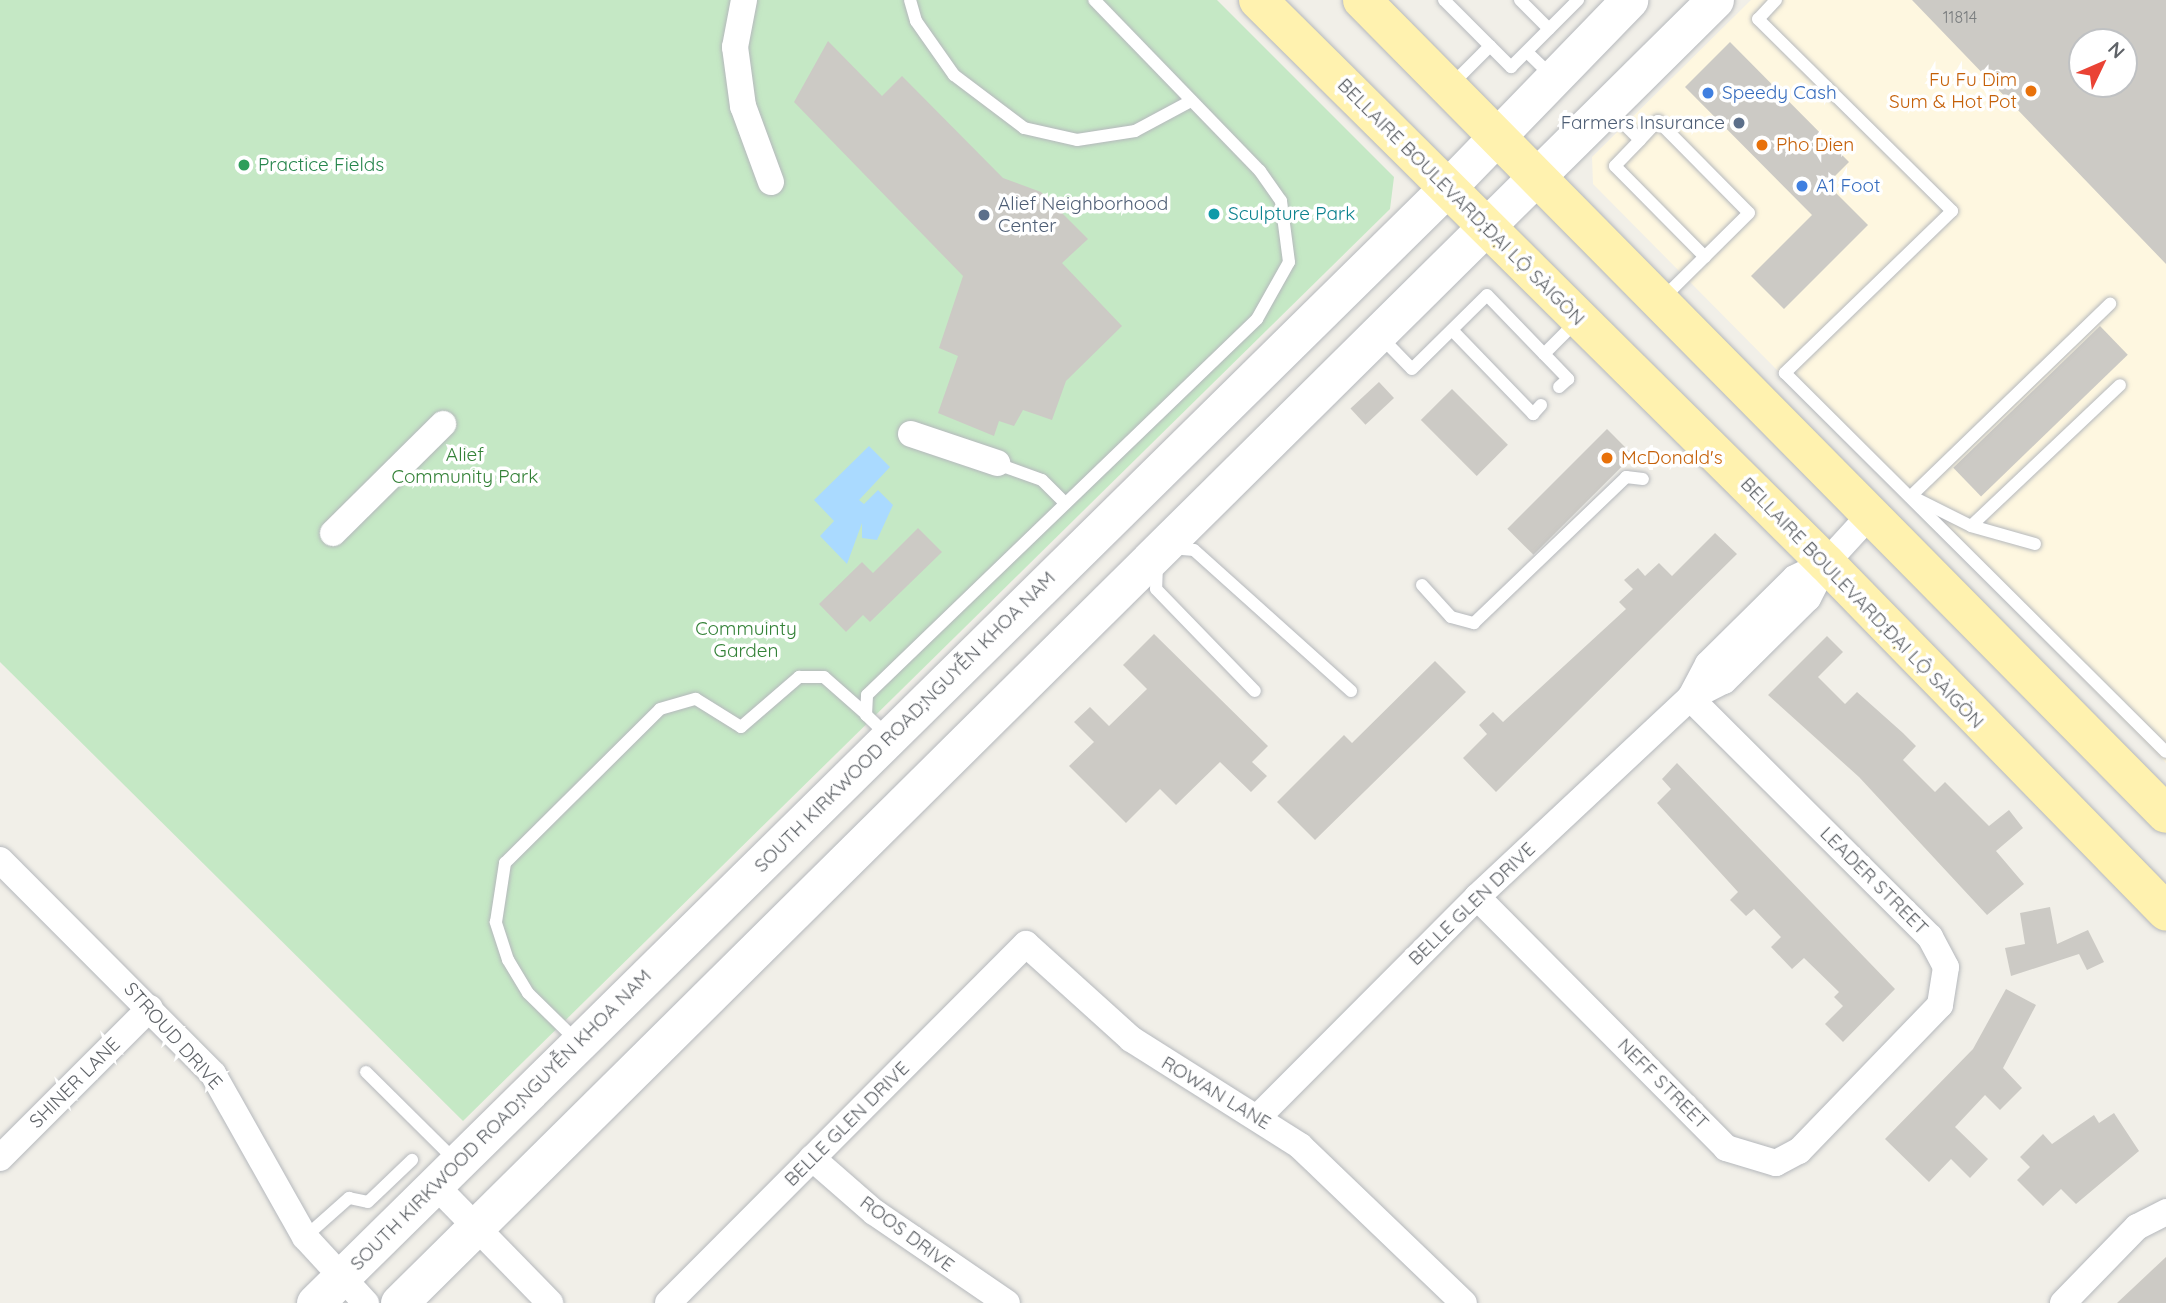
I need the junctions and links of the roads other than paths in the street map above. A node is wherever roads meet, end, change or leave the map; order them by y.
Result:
1 (744, 0) edge
2 (910, 0) edge
3 (1094, 0) edge
4 (1258, 0) edge
5 (1444, 0) edge
6 (1520, 0) edge
7 (1578, 0) edge
8 (1715, 0) edge
9 (1776, 0) edge
10 (1619, 3) edge
11 (1378, 7) edge
12 (1549, 29) junction
13 (1490, 46) junction
14 (1527, 51) junction
15 (1553, 78) junction
16 (1446, 90) junction
17 (1191, 101) junction
18 (1608, 108) junction
19 (1493, 140) junction
20 (1640, 140) junction
21 (1533, 179) junction
22 (771, 182) dead end
23 (1447, 188) junction
24 (1485, 226) junction
25 (1705, 257) junction
26 (1657, 304) junction
27 (2110, 304) dead end
28 (1579, 319) junction
29 (1452, 330) junction
30 (1377, 333) junction
31 (1547, 363) junction
32 (2120, 385) dead end
33 (1559, 387) dead end
34 (1541, 405) dead end
35 (443, 424) dead end
36 (911, 433) dead end
37 (1000, 465) joint
38 (1643, 480) dead end
39 (1910, 496) junction
40 (1065, 503) junction
41 (1121, 509) junction
42 (1870, 515) junction
43 (1971, 526) junction
44 (333, 533) dead end
45 (2035, 544) dead end
46 (1158, 548) junction
47 (1826, 563) junction
48 (1422, 585) dead end
49 (1255, 691) dead end
50 (1351, 691) dead end
51 (1690, 698) junction
52 (878, 726) junction
53 (2166, 752) edge
54 (928, 779) junction
55 (2166, 814) edge
56 (0, 860) edge
57 (1477, 897) junction
58 (2166, 912) edge
59 (1026, 944) joint
60 (150, 1008) junction
61 (579, 1043) junction
62 (366, 1072) dead end
63 (1866, 1083) joint
64 (1259, 1116) junction
65 (0, 1158) edge
66 (813, 1158) junction
67 (435, 1169) junction
68 (395, 1200) junction
69 (2166, 1212) edge
70 (475, 1228) junction
71 (305, 1237) junction
72 (341, 1277) junction
73 (315, 1303) edge
74 (366, 1303) edge
75 (399, 1303) edge
76 (550, 1303) edge
77 (668, 1303) edge
78 (1007, 1303) edge
79 (1464, 1303) edge
80 (2063, 1303) edge

1 - 22 street
2 - 17 lane
3 - 17 lane
4 - 23 main road, BELLAIRE BOULEVARD;ĐẠI LỘ SÀIGÒN
5 - 13 lane
6 - 12 lane
7 - 12 lane
8 - 18 main road
9 - 39 lane
10 - 15 main road, SOUTH KIRKWOOD ROAD;NGUYỄN KHOA NAM
11 - 16 main road
12 - 14 lane
13 - 14 lane
13 - 16 lane
14 - 15 lane
15 - 19 main road, SOUTH KIRKWOOD ROAD;NGUYỄN KHOA NAM
16 - 19 main road
17 - 40 lane
18 - 20 lane
18 - 21 main road
19 - 21 main road
19 - 23 main road, SOUTH KIRKWOOD ROAD;NGUYỄN KHOA NAM
20 - 25 lane
20 - 25 lane
21 - 24 main road
21 - 26 main road
23 - 24 main road, BELLAIRE BOULEVARD;ĐẠI LỘ SÀIGÒN
23 - 41 main road, SOUTH KIRKWOOD ROAD;NGUYỄN KHOA NAM
24 - 28 main road, BELLAIRE BOULEVARD;ĐẠI LỘ SÀIGÒN
24 - 30 main road
25 - 26 lane
26 - 42 main road
27 - 39 lane
28 - 31 lane
28 - 47 main road, BELLAIRE BOULEVARD;ĐẠI LỘ SÀIGÒN
29 - 30 lane
29 - 31 lane
29 - 34 lane
30 - 46 main road
31 - 33 lane
32 - 43 lane
35 - 44 street
36 - 37 street
37 - 40 lane
38 - 48 lane
39 - 43 lane
39 - 53 lane
40 - 52 lane
41 - 46 main road
41 - 52 main road, SOUTH KIRKWOOD ROAD;NGUYỄN KHOA NAM
42 - 47 street, BELLE GLEN DRIVE
42 - 55 main road
43 - 45 lane
46 - 49 lane
46 - 50 lane
46 - 54 main road
47 - 51 street, BELLE GLEN DRIVE
47 - 58 main road, BELLAIRE BOULEVARD;ĐẠI LỘ SÀIGÒN
51 - 57 street, BELLE GLEN DRIVE
51 - 63 street, LEADER STREET
52 - 54 main road
52 - 61 main road, SOUTH KIRKWOOD ROAD;NGUYỄN KHOA NAM
52 - 61 lane
54 - 70 main road
56 - 60 street, STROUD DRIVE
57 - 63 street, NEFF STREET
57 - 64 street, BELLE GLEN DRIVE
59 - 64 street, ROWAN LANE
59 - 66 street, BELLE GLEN DRIVE
60 - 65 street, SHINER LANE
60 - 71 street, STROUD DRIVE
61 - 67 main road, SOUTH KIRKWOOD ROAD;NGUYỄN KHOA NAM
62 - 67 lane
64 - 79 street, ROWAN LANE
66 - 77 street, BELLE GLEN DRIVE
66 - 78 street, ROOS DRIVE
67 - 68 main road, SOUTH KIRKWOOD ROAD;NGUYỄN KHOA NAM
67 - 70 street
68 - 71 lane
68 - 72 main road, SOUTH KIRKWOOD ROAD;NGUYỄN KHOA NAM
69 - 80 street
70 - 75 main road
70 - 76 street
71 - 72 street, STROUD DRIVE
72 - 73 main road, SOUTH KIRKWOOD ROAD;NGUYỄN KHOA NAM
72 - 74 street, STROUD DRIVE

